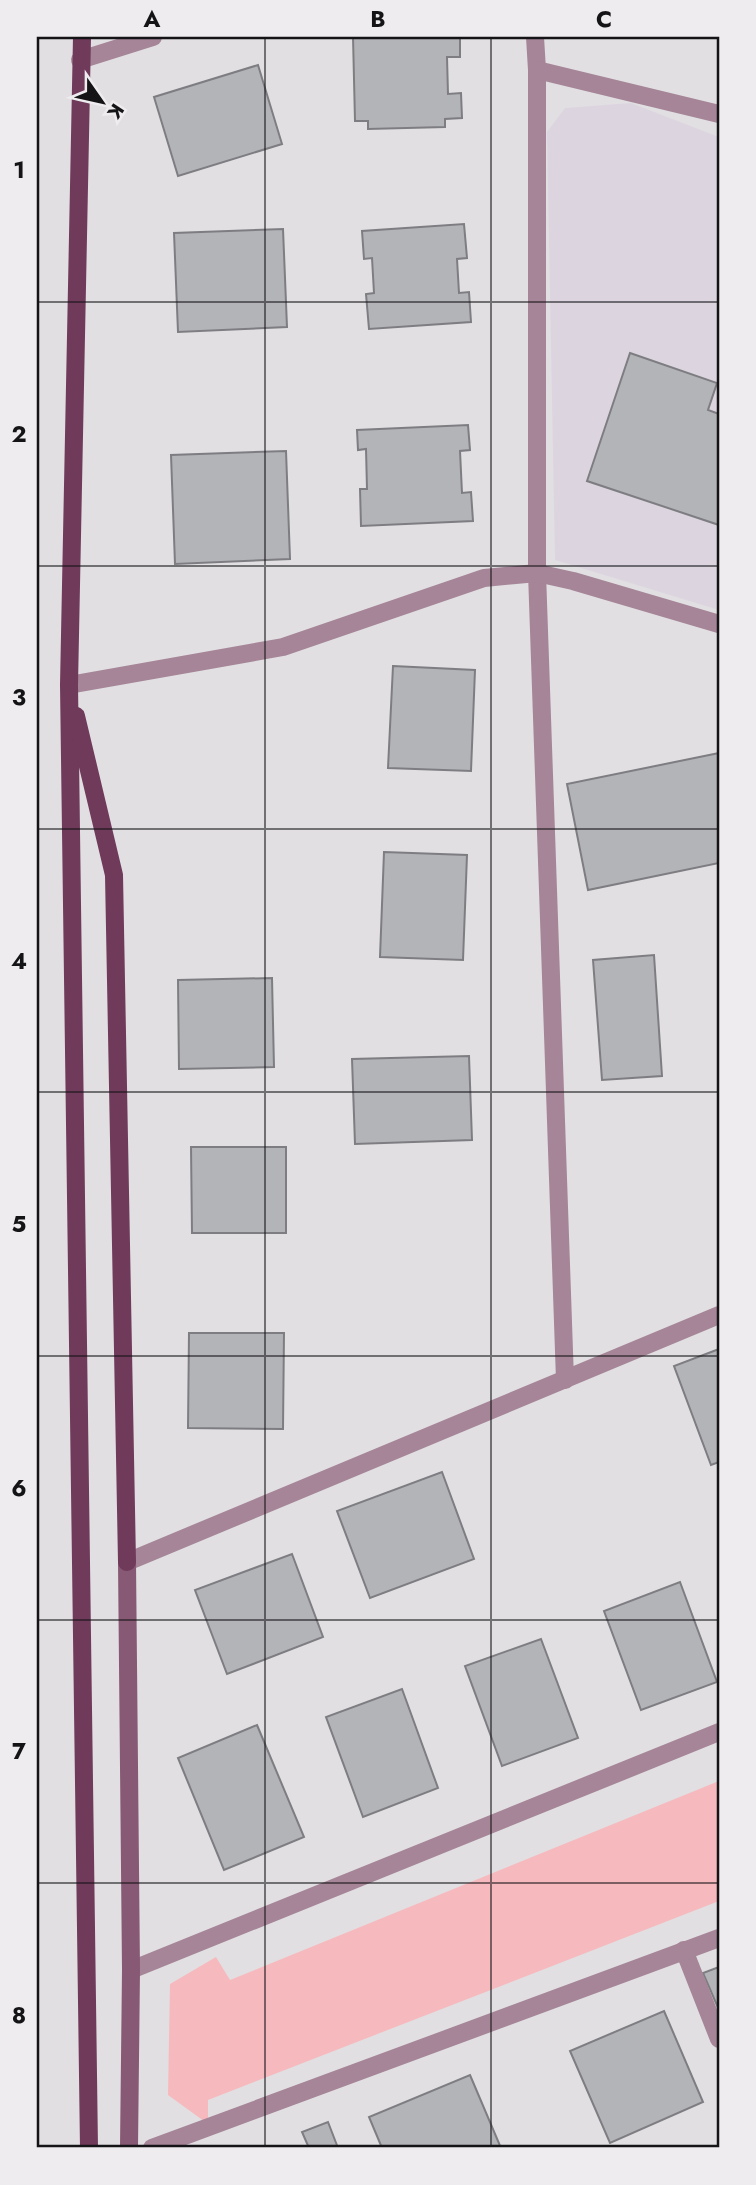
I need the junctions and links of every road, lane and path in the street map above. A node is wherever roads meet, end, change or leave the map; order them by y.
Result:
1 (82, 37) edge
2 (153, 37) edge
3 (535, 37) edge
4 (80, 60) junction
5 (537, 70) junction
6 (719, 114) edge
7 (537, 573) junction
8 (719, 624) edge
9 (69, 685) junction
10 (719, 1315) edge
11 (565, 1380) junction
12 (127, 1562) junction
13 (719, 1732) edge
14 (719, 1938) edge
15 (684, 1950) junction
16 (131, 1969) junction
17 (719, 2039) edge
18 (89, 2148) edge
19 (129, 2148) edge
20 (152, 2148) edge

1 - 4 main road
2 - 4 street
3 - 5 street
4 - 9 main road
5 - 6 street
5 - 7 street
7 - 8 street
7 - 9 street
7 - 11 street
9 - 12 main road
9 - 18 main road
10 - 11 street
11 - 12 street
12 - 16 street
13 - 16 street
14 - 15 street
15 - 17 street
15 - 20 street
16 - 19 street

